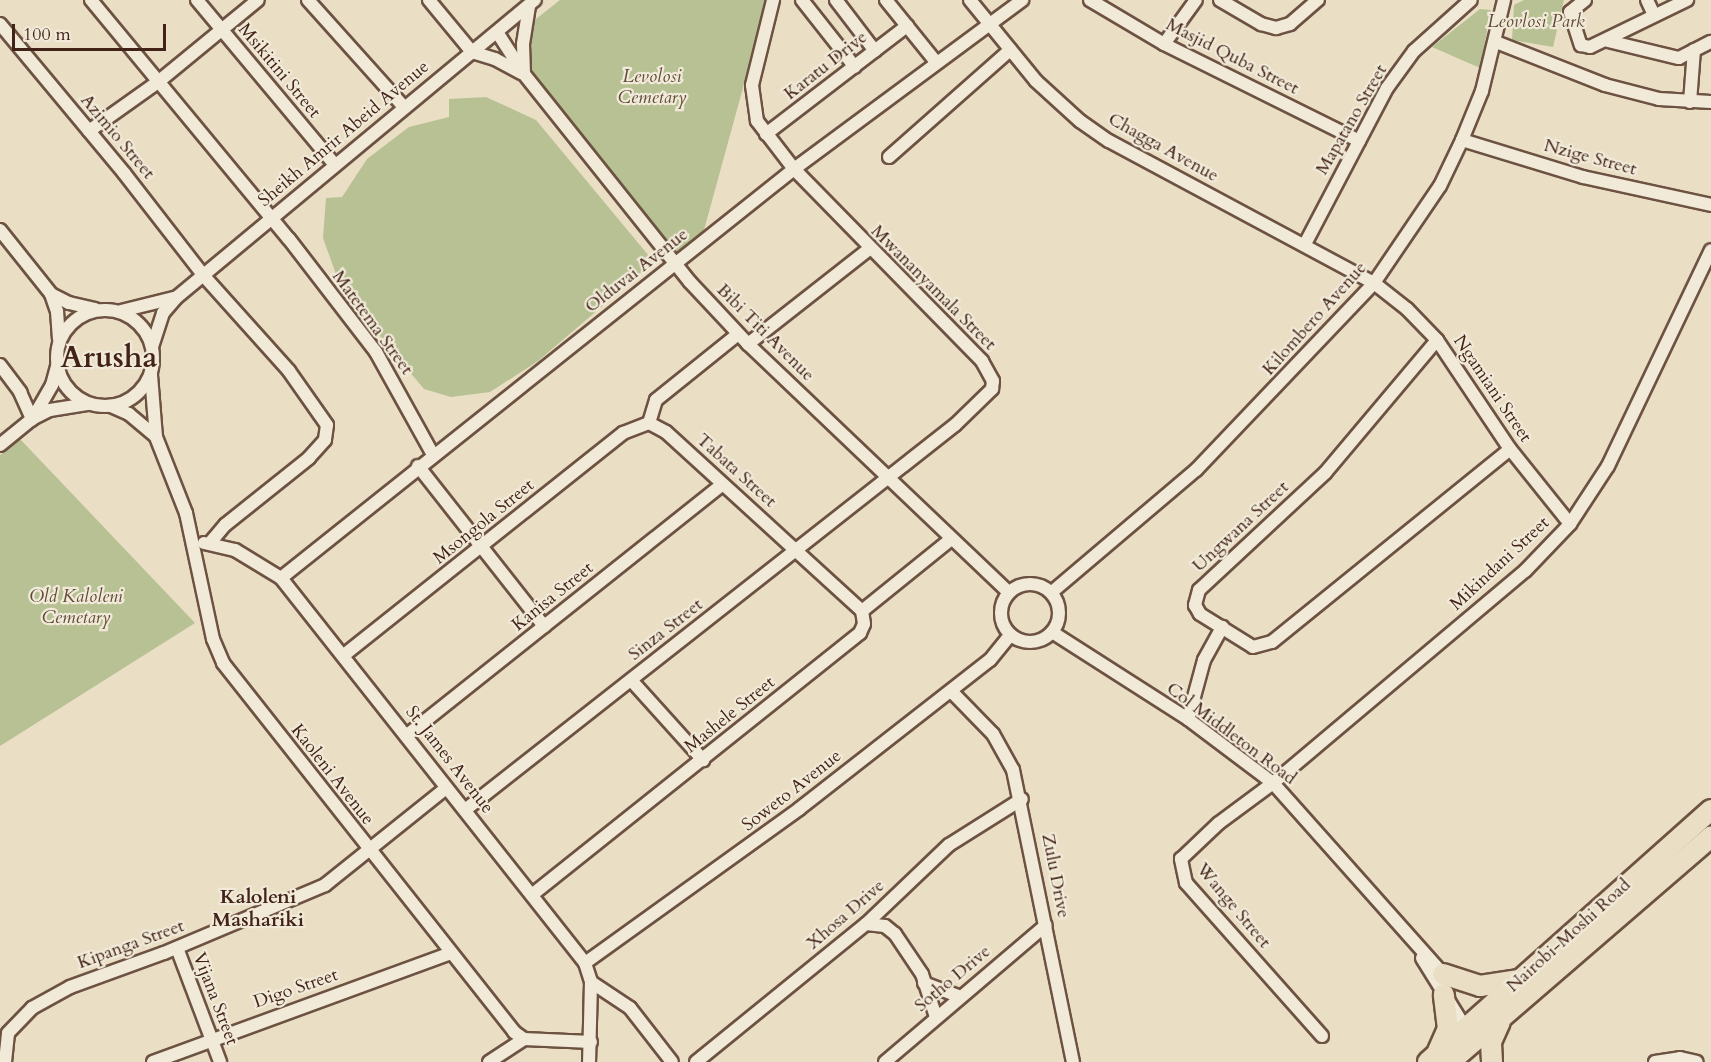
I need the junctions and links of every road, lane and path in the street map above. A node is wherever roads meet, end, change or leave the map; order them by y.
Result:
1 (91, 0) edge
2 (196, 0) edge
3 (258, 0) edge
4 (308, 0) edge
5 (429, 0) edge
6 (773, 0) edge
7 (802, 0) edge
8 (836, 0) edge
9 (886, 0) edge
10 (970, 0) edge
11 (1022, 0) edge
12 (1090, 0) edge
13 (1196, 0) edge
14 (1220, 0) edge
15 (1318, 0) edge
16 (1471, 0) edge
17 (1504, 0) edge
18 (1585, 0) edge
19 (1647, 0) edge
20 (1687, 0) edge
21 (533, 2) edge
22 (1654, 15) junction
23 (0, 24) edge
24 (989, 24) junction
25 (907, 26) junction
26 (221, 29) junction
27 (497, 32) junction
28 (1608, 41) junction
29 (1496, 42) junction
30 (1711, 42) edge
31 (1164, 44) junction
32 (1010, 50) junction
33 (1694, 50) junction
34 (875, 51) junction
35 (472, 52) junction
36 (936, 62) junction
37 (855, 67) junction
38 (524, 74) junction
39 (158, 82) junction
40 (1690, 102) junction
41 (1711, 102) edge
42 (403, 106) junction
43 (89, 131) junction
44 (766, 134) junction
45 (1462, 140) junction
46 (1359, 141) junction
47 (889, 157) dead end
48 (335, 165) junction
49 (794, 169) junction
50 (1711, 205) edge
51 (272, 218) junction
52 (0, 230) edge
53 (1305, 244) junction
54 (869, 249) junction
55 (1711, 250) edge
56 (675, 265) junction
57 (203, 275) junction
58 (1374, 283) junction
59 (51, 294) junction
60 (177, 297) junction
61 (111, 310) junction
62 (738, 334) junction
63 (1437, 340) junction
64 (58, 344) junction
65 (748, 344) junction
66 (152, 347) junction
67 (0, 365) edge
68 (57, 366) junction
69 (151, 375) junction
70 (90, 404) junction
71 (111, 406) junction
72 (32, 419) junction
73 (649, 423) junction
74 (156, 437) junction
75 (0, 445) edge
76 (1510, 449) junction
77 (433, 455) junction
78 (418, 466) junction
79 (887, 476) junction
80 (722, 485) junction
81 (1570, 524) junction
82 (950, 540) junction
83 (194, 542) junction
84 (210, 543) junction
85 (482, 547) junction
86 (797, 548) junction
87 (281, 578) junction
88 (1008, 592) junction
89 (1052, 592) junction
90 (862, 611) junction
91 (544, 627) junction
92 (1222, 627) junction
93 (1052, 632) junction
94 (1010, 635) junction
95 (344, 655) junction
96 (631, 680) junction
97 (951, 691) junction
98 (1188, 719) junction
99 (406, 736) junction
100 (703, 760) junction
101 (1273, 783) junction
102 (446, 788) junction
103 (1022, 799) junction
104 (465, 810) junction
105 (1711, 810) edge
106 (1711, 837) edge
107 (370, 852) junction
108 (533, 894) junction
109 (866, 924) junction
110 (1046, 925) junction
111 (177, 948) junction
112 (451, 952) junction
113 (585, 963) junction
114 (1436, 971) junction
115 (1520, 980) junction
116 (591, 982) junction
117 (924, 982) junction
118 (1444, 994) junction
119 (960, 997) junction
120 (936, 1017) junction
121 (1501, 1020) junction
122 (1469, 1026) junction
123 (1322, 1036) dead end
124 (211, 1039) junction
125 (524, 1039) junction
126 (591, 1042) junction
127 (1448, 1060) edge
128 (5, 1062) edge
129 (153, 1062) edge
130 (220, 1062) edge
131 (489, 1062) edge
132 (589, 1062) edge
133 (672, 1062) edge
134 (696, 1062) edge
135 (885, 1062) edge
136 (1073, 1062) edge
137 (1492, 1062) edge
138 (1655, 1062) edge
139 (1697, 1062) edge

1 - 39 street, Matetema Street
2 - 26 street, Msikitini Street
3 - 26 street
4 - 42 street
5 - 35 street
6 - 44 street, Mwananyamala Street
7 - 37 street
8 - 34 street
9 - 25 street
10 - 24 street, Chagga Avenue
11 - 24 street, Olduvai Avenue
12 - 31 street, Masjid Quba Street
13 - 31 street
14 - 15 street
16 - 46 street, Mapatano Street
17 - 29 street, Kilombero Avenue
18 - 28 street
19 - 22 street
20 - 22 street
21 - 27 street, Sheikh Amrir Abeid Avenue
21 - 38 street
22 - 28 street
23 - 43 street, Azimio Street
24 - 32 street, Chagga Avenue
24 - 36 street, Olduvai Avenue
25 - 34 street, Karatu Drive
25 - 36 street
26 - 39 street
26 - 48 street, Msikitini Street
27 - 35 street, Sheikh Amrir Abeid Avenue
27 - 38 street, Bibi Titi Avenue
28 - 33 street
29 - 40 street
29 - 45 street, Kilombero Avenue
30 - 33 street
31 - 46 street, Masjid Quba Street
32 - 47 street
32 - 53 street, Chagga Avenue
33 - 40 street
34 - 37 street, Karatu Drive
35 - 38 street
35 - 42 street, Sheikh Amrir Abeid Avenue
36 - 49 street, Olduvai Avenue
37 - 44 street, Karatu Drive
38 - 56 street, Bibi Titi Avenue
39 - 43 street
39 - 51 street, Matetema Street
40 - 41 street
42 - 48 street, Sheikh Amrir Abeid Avenue
43 - 57 street, Azimio Street
44 - 49 street, Mwananyamala Street
45 - 50 street, Nzige Street
45 - 58 street, Kilombero Avenue
46 - 53 street, Mapatano Street
48 - 51 street, Sheikh Amrir Abeid Avenue
49 - 54 street, Mwananyamala Street
49 - 56 street, Olduvai Avenue
51 - 57 street, Sheikh Amrir Abeid Avenue
51 - 77 street, Matetema Street
52 - 59 street
53 - 58 street, Chagga Avenue
54 - 65 street
54 - 79 street, Mwananyamala Street
55 - 81 street, Mikindani Street
56 - 62 street, Bibi Titi Avenue
56 - 77 street, Olduvai Avenue
57 - 60 street, Sheikh Amrir Abeid Avenue
57 - 84 street, Azimio Street
58 - 63 street, Ngamiani Street
58 - 89 street, Kilombero Avenue
59 - 61 street
59 - 64 street
60 - 61 street
60 - 66 street
61 - 64 street
61 - 66 street
62 - 65 street, Bibi Titi Avenue
62 - 73 street
63 - 76 street, Ngamiani Street
63 - 92 street, Ungwana Street
64 - 68 street
65 - 79 street, Bibi Titi Avenue
66 - 69 street
67 - 72 street
68 - 70 street
68 - 72 street
69 - 71 street
69 - 74 street, Kaoleni Avenue
70 - 71 street
70 - 72 street
71 - 74 street, Kaoleni Avenue
72 - 75 street
73 - 80 street, Tabata Street
73 - 85 street, Msongola Street
74 - 83 street, Kaoleni Avenue
76 - 81 street, Ngamiani Street
76 - 92 street, Ungwana Street
77 - 78 street, Olduvai Avenue
78 - 85 street
78 - 87 street, Olduvai Avenue
79 - 82 street, Bibi Titi Avenue
79 - 86 street, Sinza Street
80 - 86 street, Tabata Street
80 - 91 street, Kanisa Street
81 - 101 street, Mikindani Street
82 - 88 street, Bibi Titi Avenue
82 - 90 street
83 - 84 street, St. James Avenue
83 - 107 street, Kaoleni Avenue
84 - 87 street, St. James Avenue
85 - 91 street
85 - 95 street, Msongola Street
86 - 90 street
86 - 96 street, Sinza Street
87 - 95 street, St. James Avenue
88 - 89 street
88 - 94 street
89 - 93 street
90 - 100 street, Mashele Street
91 - 99 street, Kanisa Street
92 - 98 street
93 - 94 street
93 - 98 street, Col Middleton Road
94 - 97 street, Soweto Avenue
95 - 99 street, St. James Avenue
96 - 100 street
96 - 104 street, Sinza Street
97 - 103 street, Zulu Drive
97 - 113 street, Soweto Avenue
98 - 101 street, Col Middleton Road
99 - 102 street, St. James Avenue
100 - 108 street, Mashele Street
101 - 114 street, Col Middleton Road
101 - 123 street, Wange Street
102 - 104 street, St. James Avenue
102 - 107 street, Kipanga Street
103 - 109 street, Xhosa Drive
103 - 110 street, Zulu Drive
104 - 108 street, St. James Avenue
105 - 115 highway, Nairobi-Moshi Road
106 - 121 highway, Nairobi-Moshi Road
107 - 111 street, Kipanga Street
107 - 112 street, Kaoleni Avenue
108 - 113 street, St. James Avenue
109 - 117 street
109 - 134 street, Xhosa Drive
110 - 119 street, Sotho Drive
110 - 136 street, Zulu Drive
111 - 124 street, Vijana Street
111 - 128 street, Kipanga Street
112 - 124 street, Digo Street
112 - 125 street, Kaoleni Avenue
113 - 116 street, St. James Avenue
114 - 115 highway
114 - 118 street, Col Middleton Road
114 - 122 street, Col Middleton Road
115 - 122 highway, Nairobi-Moshi Road
116 - 126 street, St. James Avenue
116 - 133 street
117 - 119 street
117 - 120 street
118 - 122 street, Col Middleton Road
118 - 127 highway
119 - 120 street, Sotho Drive
120 - 135 street, Sotho Drive
121 - 127 highway, Nairobi-Moshi Road
121 - 137 highway
122 - 127 highway, Nairobi-Moshi Road
124 - 129 street, Digo Street
124 - 130 street, Vijana Street
125 - 126 street
125 - 131 street
126 - 132 street, St. James Avenue
138 - 139 street

